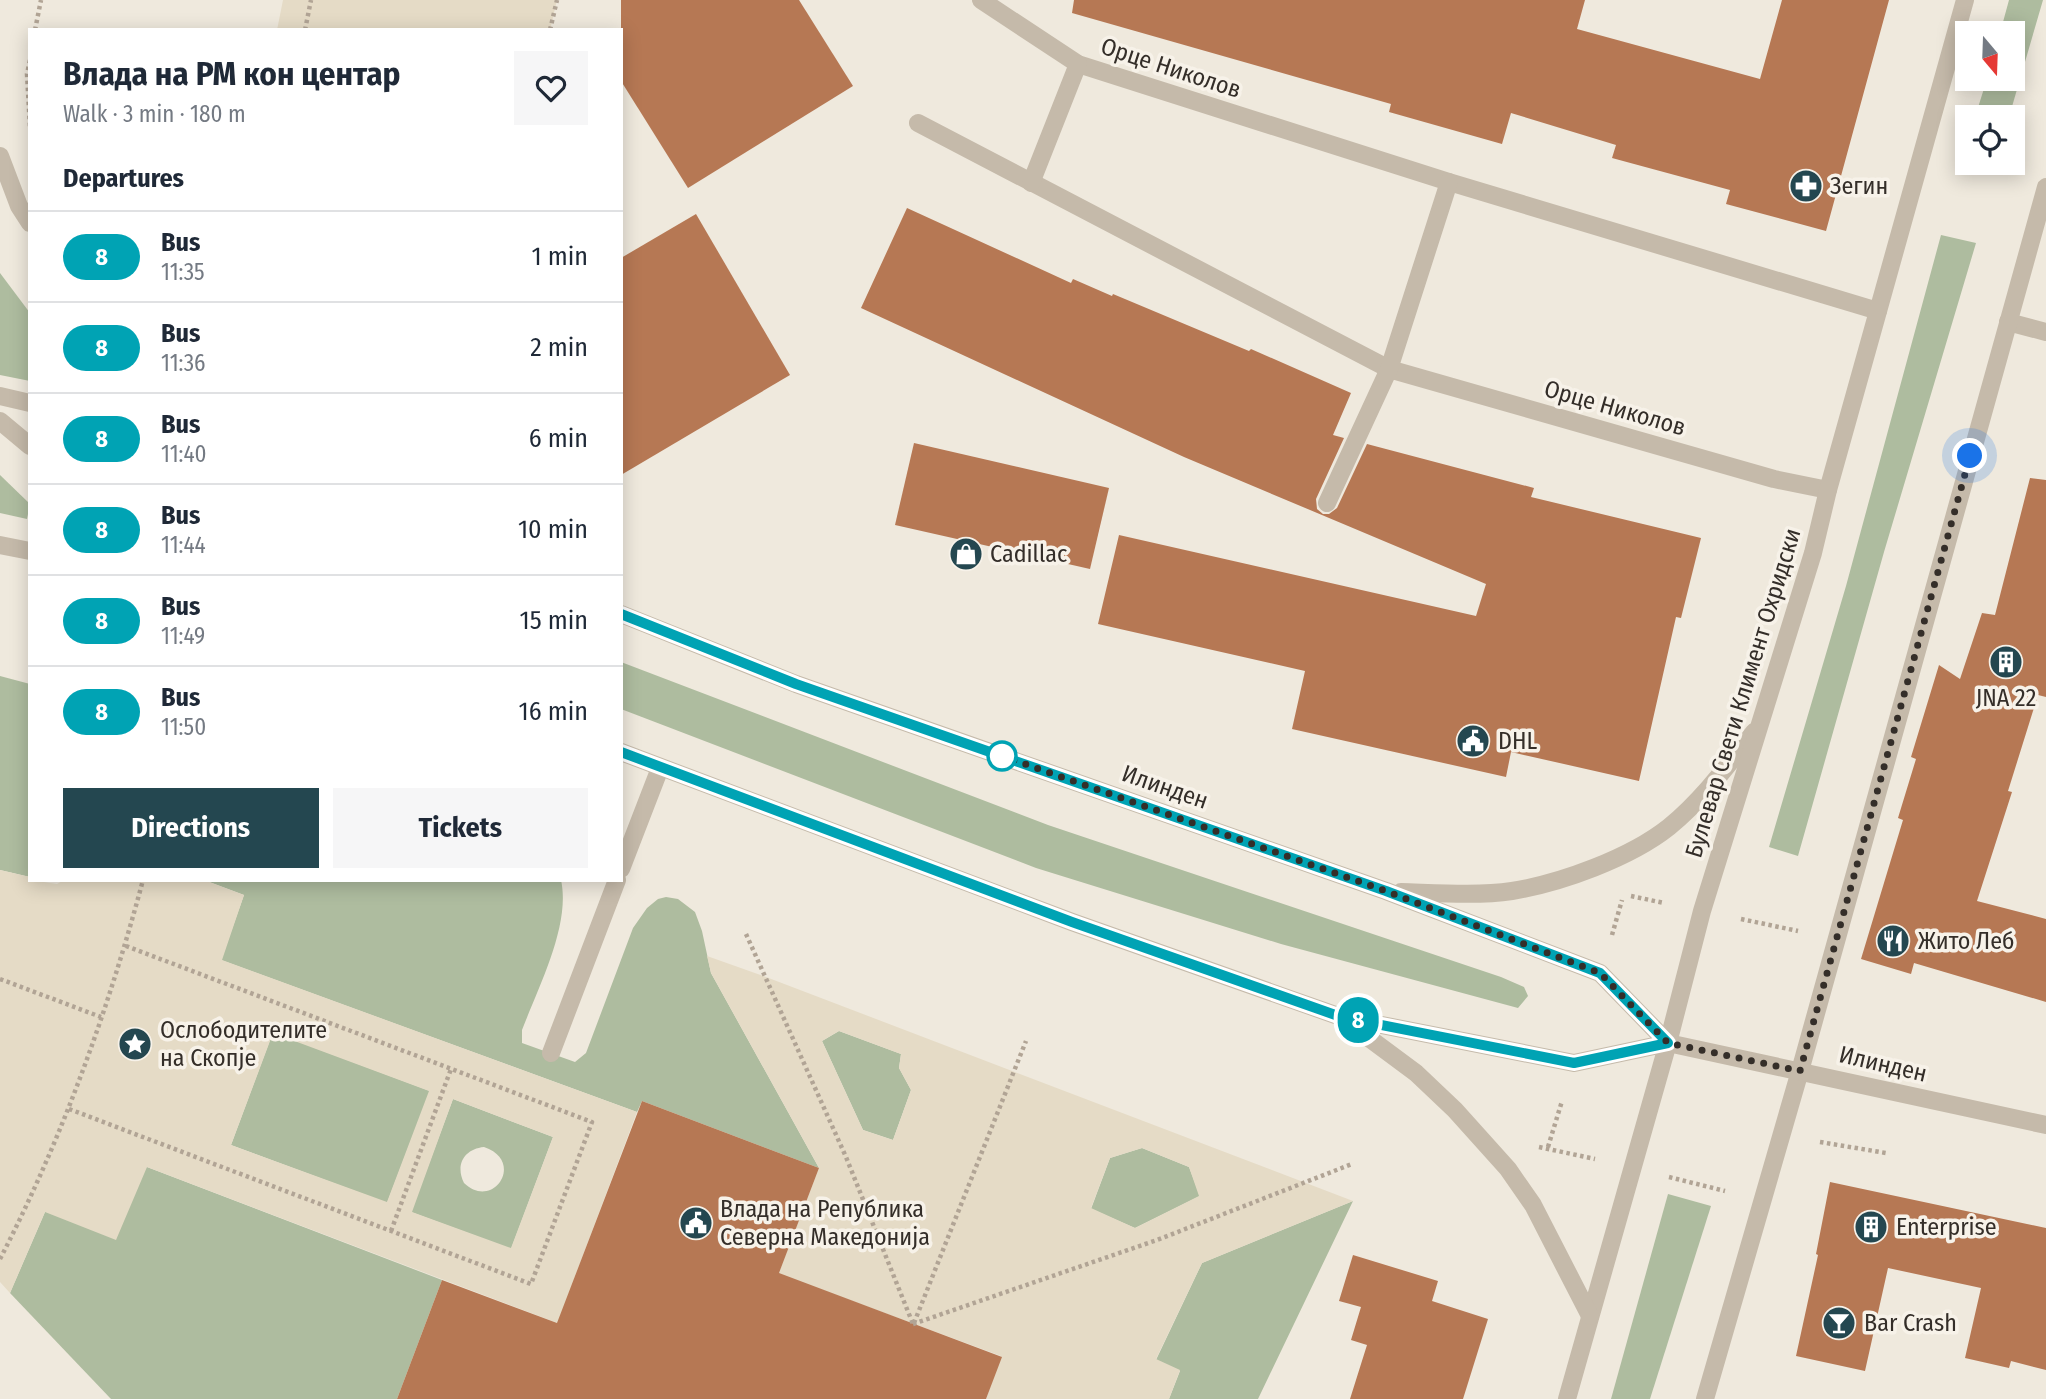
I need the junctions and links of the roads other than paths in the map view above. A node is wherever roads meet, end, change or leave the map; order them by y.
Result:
1 (981, 0) edge
2 (1965, 0) edge
3 (1078, 64) junction
4 (918, 123) dead end
5 (0, 156) edge
6 (1449, 182) junction
7 (1031, 183) junction
8 (2046, 187) edge
9 (28, 220) edge
10 (1878, 311) junction
11 (2008, 322) junction
12 (2046, 332) edge
13 (1389, 369) junction
14 (0, 396) edge
15 (28, 403) edge
16 (0, 421) edge
17 (28, 444) edge
18 (1828, 490) junction
19 (1327, 503) dead end
20 (0, 545) edge
21 (28, 551) edge
22 (623, 615) edge
23 (1762, 721) junction
24 (623, 753) edge
25 (660, 768) junction
26 (623, 864) edge
27 (616, 882) edge
28 (1386, 891) junction
29 (1341, 1017) junction
30 (1668, 1043) junction
31 (551, 1053) dead end
32 (1800, 1071) junction
33 (2046, 1125) edge
34 (1590, 1316) junction
35 (1567, 1399) edge
36 (1705, 1399) edge

1 - 3 street, Орце Николов
2 - 10 street, Булевар Свети Климент Охридски
3 - 6 street, Орце Николов
3 - 7 street, Орце Николов
4 - 7 street, Орце Николов
5 - 9 street
6 - 10 street, Орце Николов
6 - 13 street
7 - 13 street, Орце Николов
8 - 11 street
10 - 18 street, Булевар Свети Климент Охридски
11 - 12 street
11 - 32 street
13 - 18 street, Орце Николов
13 - 19 street
14 - 15 street
16 - 17 street
18 - 23 street, Булевар Свети Климент Охридски
20 - 21 street
22 - 28 street, Илинден
23 - 28 street
23 - 30 street, Булевар Свети Климент Охридски
24 - 25 street, Илинден
25 - 26 street
25 - 29 street, Илинден
27 - 31 street
28 - 30 street, Илинден
29 - 30 street, Илинден
29 - 34 street
30 - 32 street, Илинден
30 - 34 street, Булевар Свети Климент Охридски
32 - 33 street, Илинден
32 - 36 street
34 - 35 street, Булевар Свети Климент Охридски

